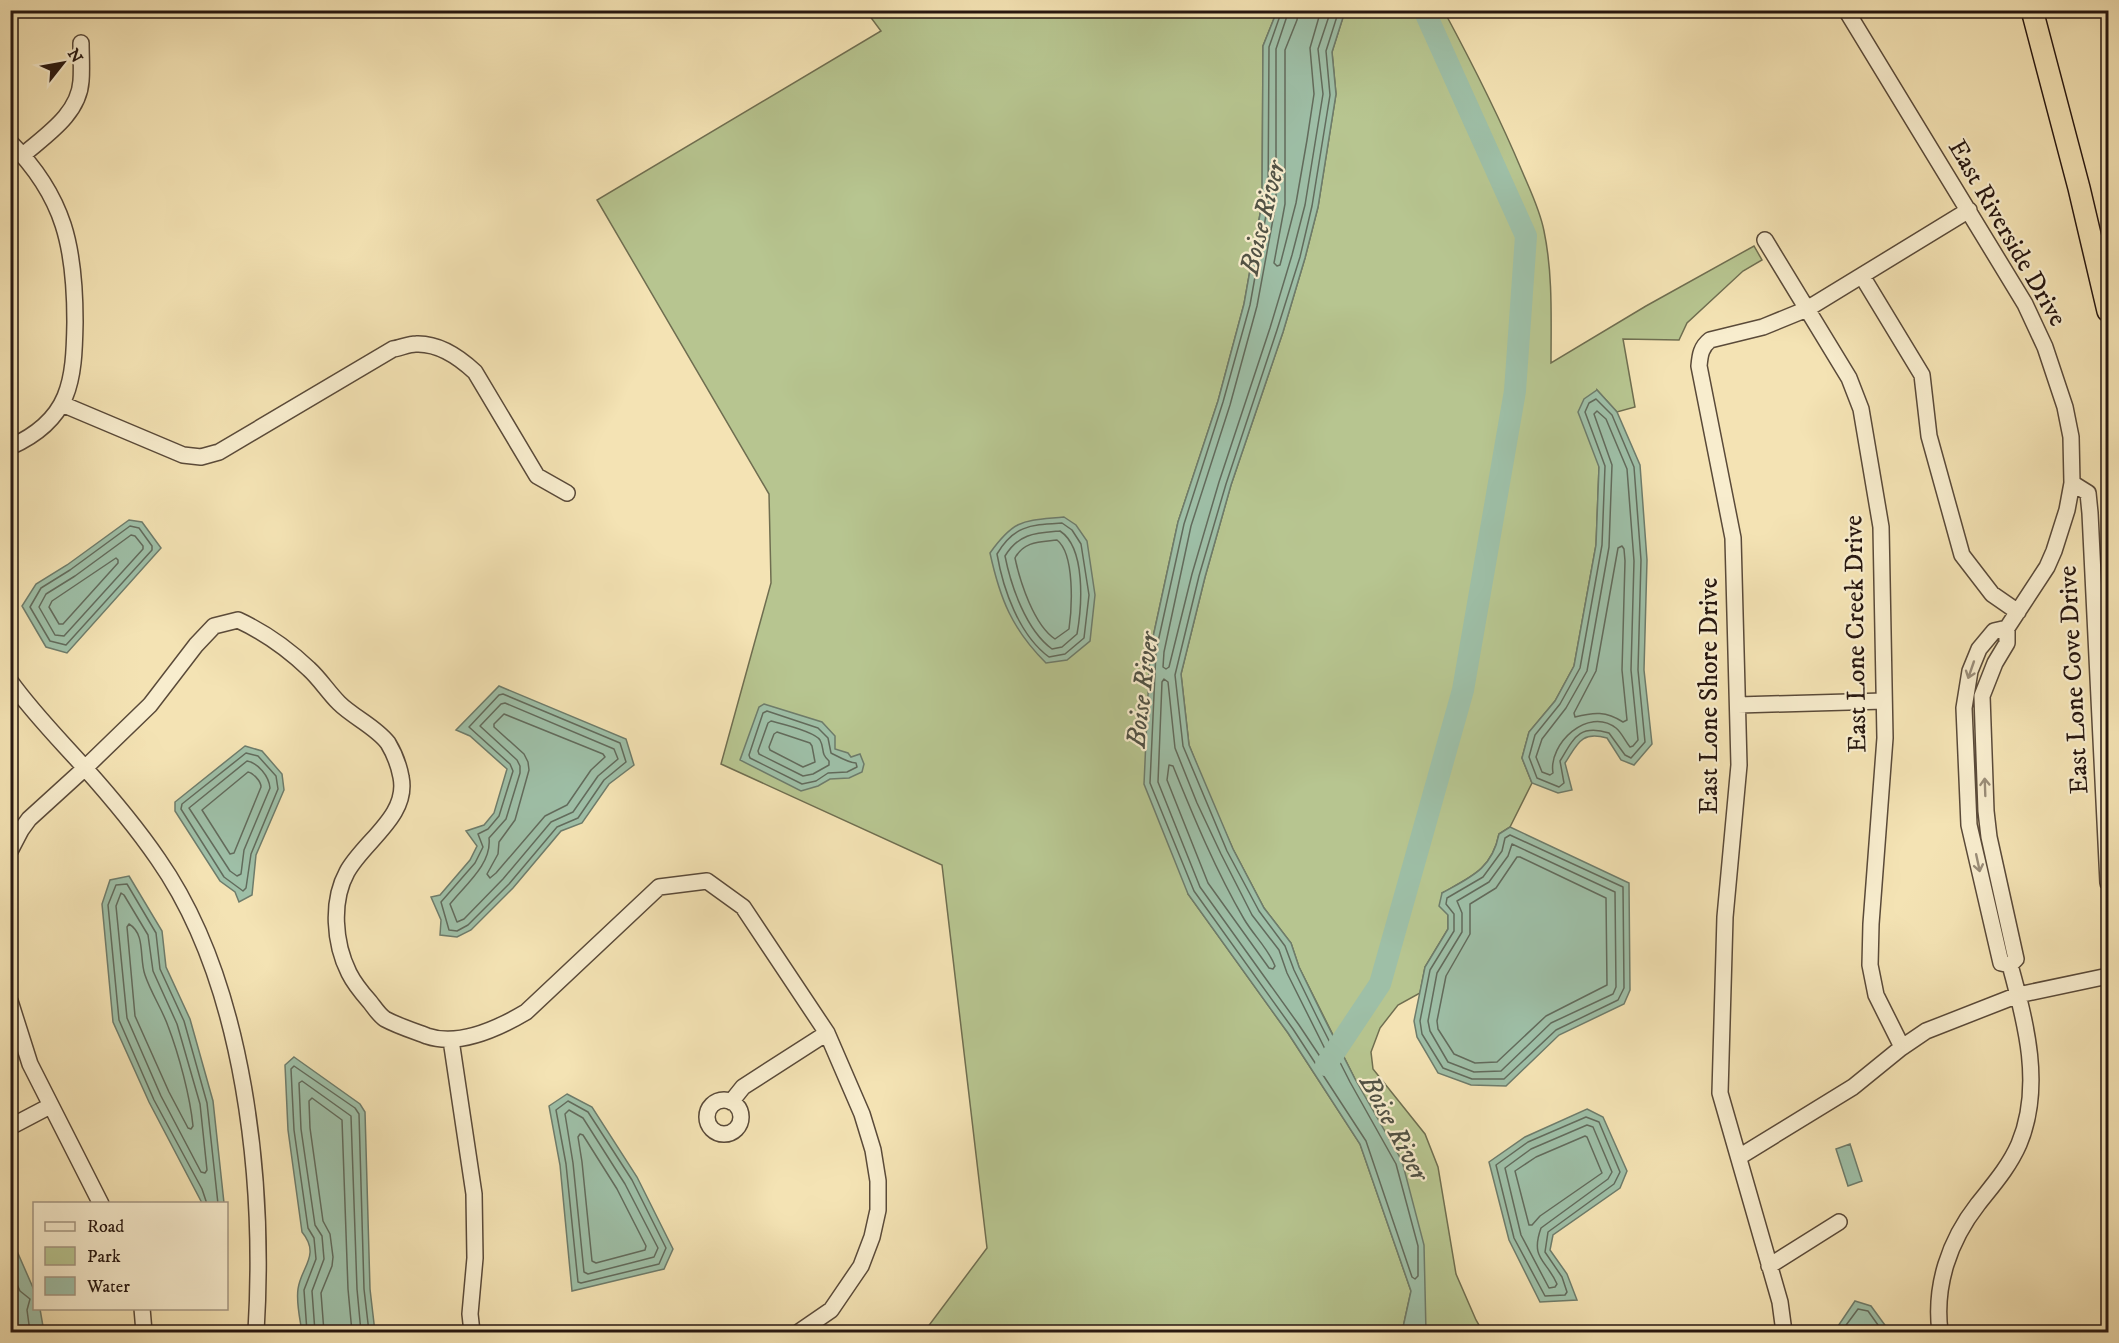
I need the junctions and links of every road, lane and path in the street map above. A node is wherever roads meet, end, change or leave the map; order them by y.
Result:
1 (1846, 10) edge
2 (2032, 10) edge
3 (81, 43) dead end
4 (10, 142) edge
5 (23, 155) junction
6 (1969, 210) junction
7 (1765, 240) dead end
8 (1862, 276) junction
9 (1808, 309) junction
10 (2109, 310) edge
11 (62, 404) junction
12 (10, 447) edge
13 (2072, 483) junction
14 (567, 493) dead end
15 (2018, 612) junction
16 (10, 681) edge
17 (1884, 701) junction
18 (1738, 705) junction
19 (86, 768) junction
20 (10, 851) edge
21 (2109, 883) edge
22 (2109, 976) edge
23 (2018, 995) junction
24 (10, 1001) edge
25 (827, 1033) junction
26 (451, 1040) junction
27 (1902, 1047) junction
28 (731, 1102) dead end
29 (50, 1106) junction
30 (10, 1127) edge
31 (1739, 1157) junction
32 (100, 1202) edge
33 (1839, 1222) dead end
34 (1769, 1266) junction
35 (142, 1310) edge
36 (144, 1332) edge
37 (256, 1332) edge
38 (472, 1332) edge
39 (799, 1332) edge
40 (1784, 1332) edge
41 (1940, 1332) edge

1 - 6 street, East Riverside Drive
2 - 10 highway
3 - 5 street
4 - 5 street
5 - 11 street
6 - 8 street
6 - 13 street, East Riverside Drive
7 - 9 street, East Lone Creek Drive
8 - 9 street
8 - 15 street
9 - 17 street, East Lone Creek Drive
9 - 18 street, East Lone Shore Drive
11 - 12 street
11 - 14 street
13 - 15 street, East Riverside Drive
13 - 21 street, East Lone Cove Drive
15 - 23 street, East Riverside Drive
16 - 19 street
17 - 18 street
17 - 27 street, East Lone Creek Drive
18 - 31 street, East Lone Shore Drive
19 - 20 street
19 - 26 street
19 - 37 street
22 - 23 street
23 - 27 street
23 - 41 street, East Riverside Drive
24 - 29 street
25 - 26 street
25 - 28 street
25 - 39 street
26 - 38 street
27 - 31 street
29 - 30 street
29 - 32 street
31 - 34 street, East Lone Shore Drive
33 - 34 street
34 - 40 street, East Lone Shore Drive
35 - 36 street

